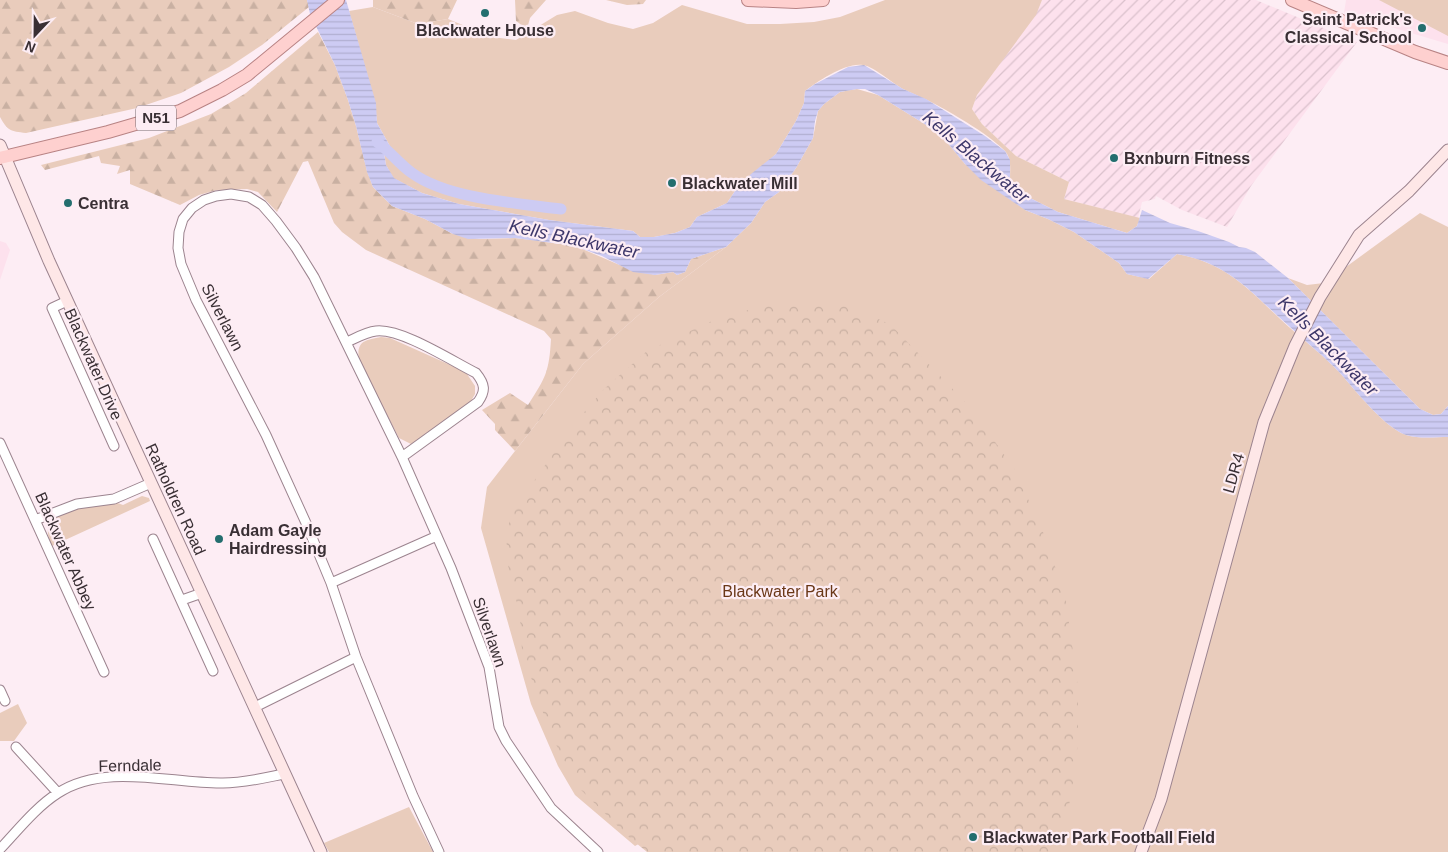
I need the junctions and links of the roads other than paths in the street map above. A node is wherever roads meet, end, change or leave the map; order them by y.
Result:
1 (338, 0) edge
2 (748, 0) edge
3 (823, 0) edge
4 (1292, 0) edge
5 (1448, 63) edge
6 (0, 145) edge
7 (1448, 150) edge
8 (3, 158) edge
9 (67, 301) junction
10 (347, 342) junction
11 (114, 446) dead end
12 (1, 450) edge
13 (402, 456) junction
14 (151, 483) junction
15 (35, 520) junction
16 (437, 536) junction
17 (153, 538) dead end
18 (332, 583) junction
19 (202, 593) junction
20 (182, 600) junction
21 (356, 657) junction
22 (213, 671) dead end
23 (104, 672) dead end
24 (0, 690) edge
25 (5, 700) dead end
26 (254, 707) junction
27 (16, 747) dead end
28 (284, 774) junction
29 (58, 793) junction
30 (0, 849) edge
31 (321, 852) edge
32 (438, 852) edge
33 (598, 852) edge
34 (1141, 852) edge

1 - 8 main road, N51
2 - 3 main road
4 - 5 main road
6 - 8 street, Ratholdren Road
7 - 34 street, LDR4
8 - 9 street, Ratholdren Road
9 - 11 street, Blackwater Drive
9 - 14 street, Ratholdren Road
10 - 13 street, Silverlawn
10 - 13 street
10 - 18 street, Silverlawn
12 - 15 street, Blackwater Abbey
13 - 16 street, Silverlawn
14 - 15 street
14 - 19 street, Ratholdren Road
15 - 23 street, Blackwater Abbey
16 - 18 street
16 - 33 street, Silverlawn
17 - 20 street
18 - 21 street, Silverlawn
19 - 20 street
19 - 26 street, Ratholdren Road
20 - 22 street
21 - 26 street
21 - 32 street, Silverlawn
24 - 25 street
26 - 28 street, Ratholdren Road
27 - 29 street
28 - 29 street, Ferndale
28 - 31 street, Ratholdren Road
29 - 30 street, Ferndale

